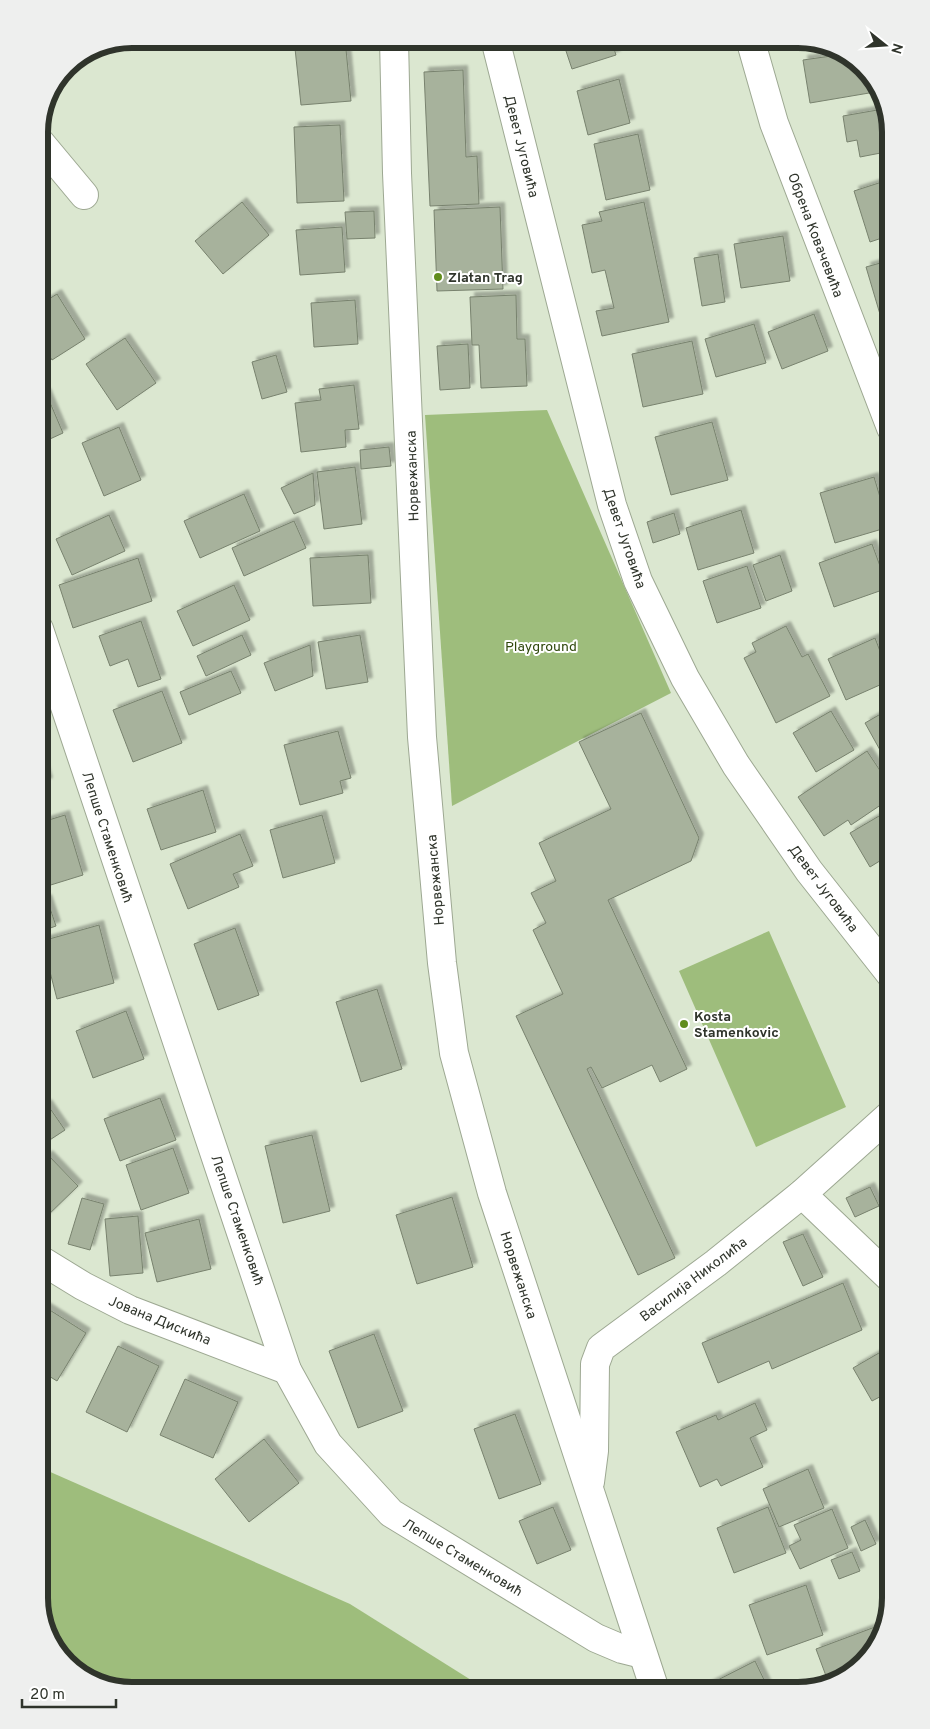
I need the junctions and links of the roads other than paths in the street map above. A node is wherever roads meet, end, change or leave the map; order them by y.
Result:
1 (394, 48) edge
2 (497, 48) edge
3 (753, 48) edge
4 (48, 152) edge
5 (84, 195) dead end
6 (882, 405) edge
7 (48, 656) edge
8 (882, 964) edge
9 (882, 1122) edge
10 (802, 1194) junction
11 (48, 1265) edge
12 (882, 1270) edge
13 (287, 1370) junction
14 (589, 1490) junction
15 (642, 1654) junction
16 (652, 1682) edge

1 - 14 street, Норвежанска
2 - 8 street, Девет Југовића
3 - 6 street, Обрена Ковачевића
4 - 5 street
7 - 13 street, Лепше Стаменковић
9 - 10 street, Василија Николића
10 - 12 street
10 - 14 street, Василија Николића
11 - 13 street, Јована Дискића
13 - 15 street, Лепше Стаменковић
14 - 15 street, Норвежанска
15 - 16 street, Норвежанска

